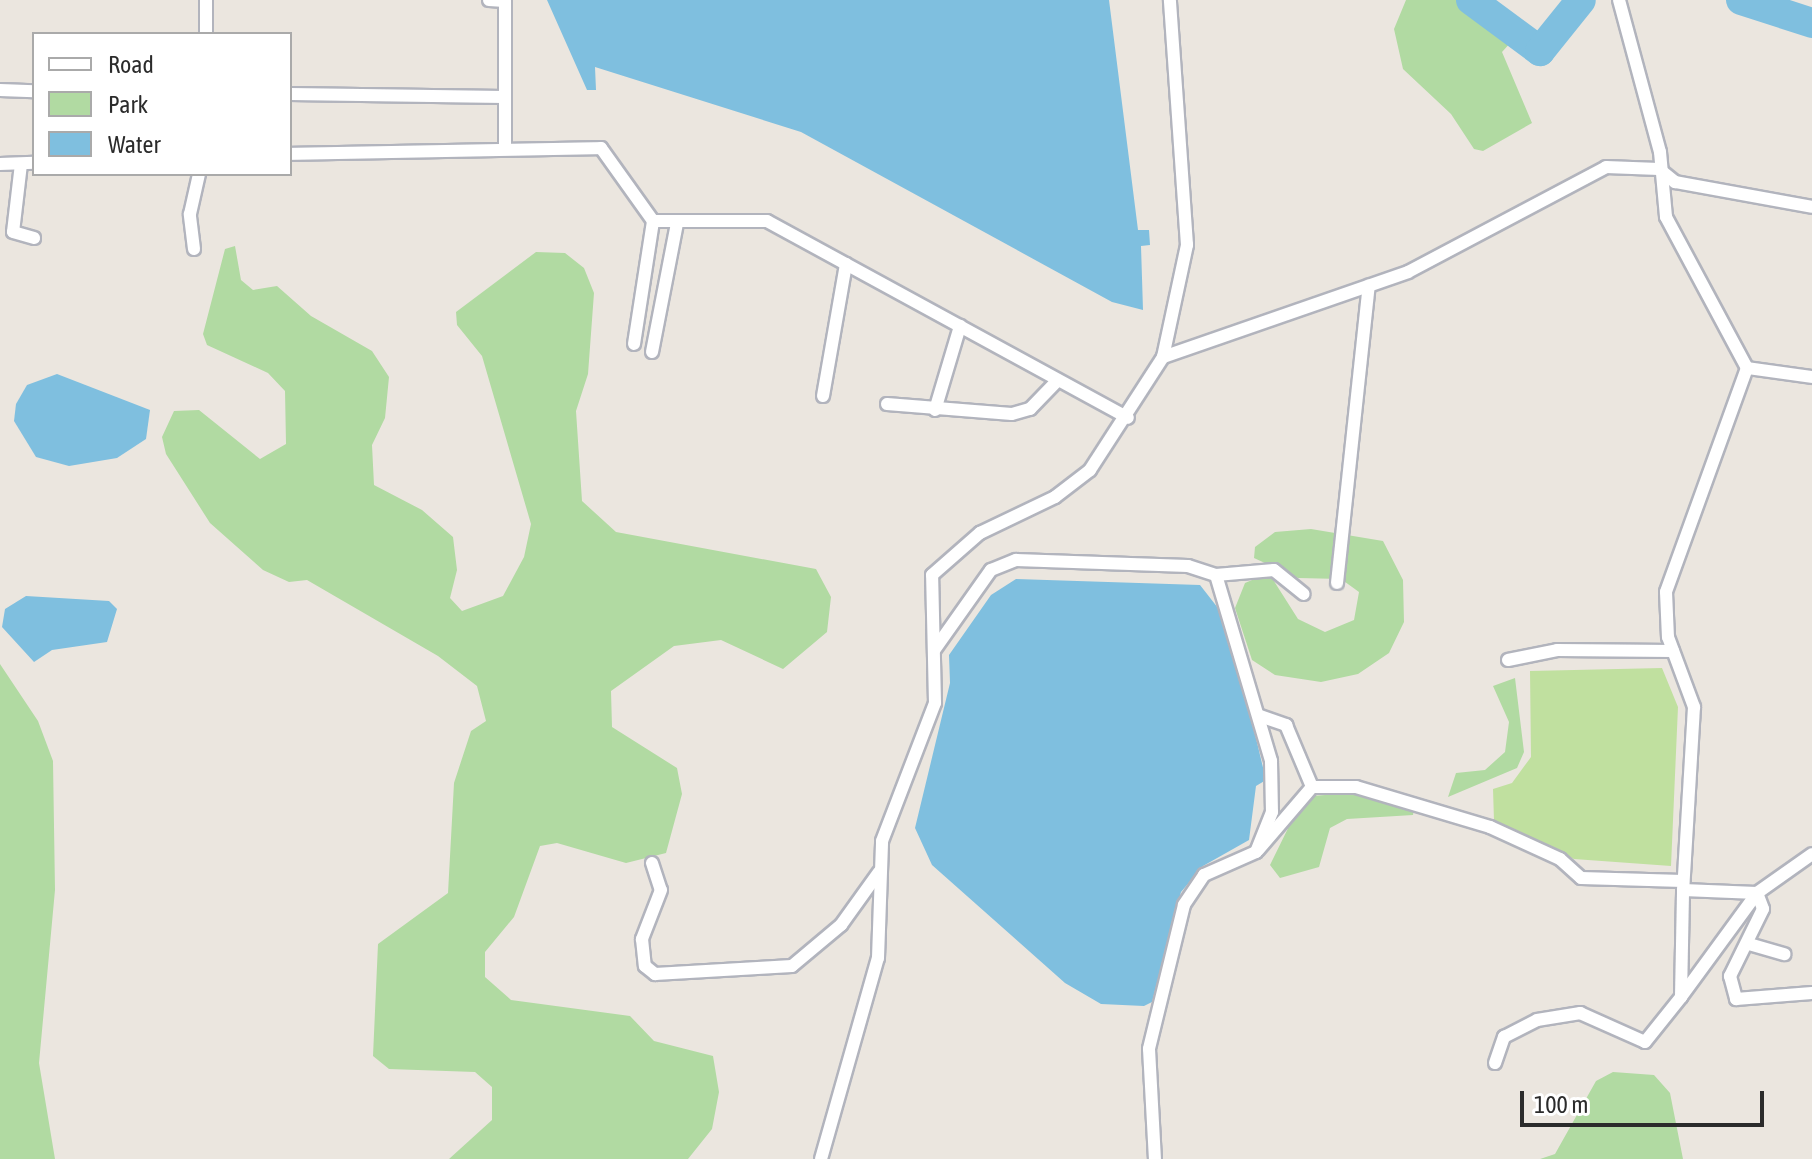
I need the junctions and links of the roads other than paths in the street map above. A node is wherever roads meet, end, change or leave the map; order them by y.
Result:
1 (206, 0) edge
2 (489, 0) edge
3 (1170, 0) edge
4 (1619, 0) edge
5 (206, 32) edge
6 (0, 90) edge
7 (32, 91) edge
8 (292, 94) edge
9 (504, 97) junction
10 (505, 148) junction
11 (292, 154) edge
12 (27, 163) edge
13 (0, 164) edge
14 (1659, 169) junction
15 (199, 176) edge
16 (1812, 207) edge
17 (653, 221) junction
18 (677, 223) junction
19 (34, 238) dead end
20 (194, 249) dead end
21 (846, 264) junction
22 (1369, 286) junction
23 (960, 326) junction
24 (634, 344) dead end
25 (652, 352) dead end
26 (1163, 357) junction
27 (1747, 368) junction
28 (1812, 377) edge
29 (1058, 380) junction
30 (823, 396) dead end
31 (887, 404) dead end
32 (935, 410) junction
33 (1128, 418) junction
34 (1216, 575) junction
35 (1337, 583) dead end
36 (1304, 594) dead end
37 (935, 649) junction
38 (1673, 651) junction
39 (1508, 660) dead end
40 (1260, 716) junction
41 (1312, 787) junction
42 (1256, 852) junction
43 (1812, 854) edge
44 (652, 863) dead end
45 (879, 872) junction
46 (1683, 886) junction
47 (1757, 893) junction
48 (1749, 944) junction
49 (1785, 954) dead end
50 (1812, 993) edge
51 (1681, 997) junction
52 (1495, 1063) dead end
53 (821, 1159) edge
54 (1155, 1159) edge

1 - 5 street
2 - 9 street
3 - 26 street
4 - 14 street
6 - 7 street
8 - 9 street
9 - 10 street
10 - 11 street
10 - 17 street
12 - 13 street
12 - 19 street
14 - 16 street
14 - 22 street
14 - 27 street
15 - 20 street
17 - 18 street
17 - 24 street
18 - 21 street
18 - 25 street
21 - 23 street
21 - 30 street
22 - 26 street
22 - 35 street
23 - 29 street
23 - 32 street
26 - 33 street
27 - 28 street
27 - 38 street
29 - 32 street
29 - 33 street
31 - 32 street
33 - 37 street
34 - 36 street
34 - 37 street
34 - 40 street
37 - 45 street
38 - 39 street
38 - 46 street
40 - 41 street
40 - 42 street
41 - 42 street
41 - 46 street
42 - 54 street
43 - 47 street
44 - 45 street
45 - 53 street
46 - 47 street
46 - 51 street
47 - 48 street
47 - 51 street
48 - 49 street
48 - 50 street
51 - 52 street

